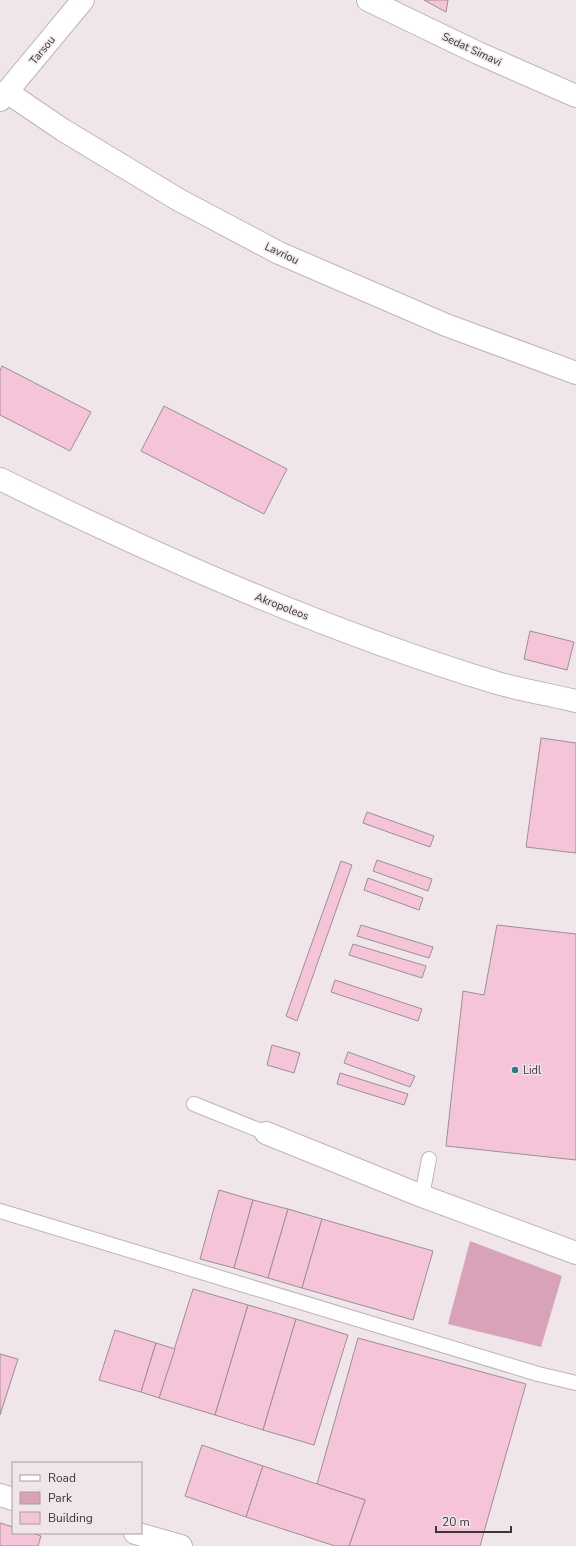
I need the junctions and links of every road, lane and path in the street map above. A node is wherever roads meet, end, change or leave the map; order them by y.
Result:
1 (83, 0) edge
2 (368, 0) edge
3 (4, 96) edge
4 (576, 96) edge
5 (576, 373) edge
6 (0, 480) edge
7 (576, 701) edge
8 (194, 1104) dead end
9 (266, 1133) joint
10 (429, 1159) dead end
11 (422, 1196) junction
12 (0, 1211) edge
13 (576, 1253) edge
14 (576, 1383) edge
15 (0, 1495) edge
16 (12, 1499) edge
17 (139, 1534) edge
18 (181, 1546) edge

1 - 3 street, Tarsou
2 - 4 street, Sedat Simavi
3 - 5 street, Lavriou
6 - 7 street, Akropoleos
8 - 9 lane
9 - 11 street
10 - 11 lane
11 - 13 street
12 - 14 lane
15 - 16 street
17 - 18 street

